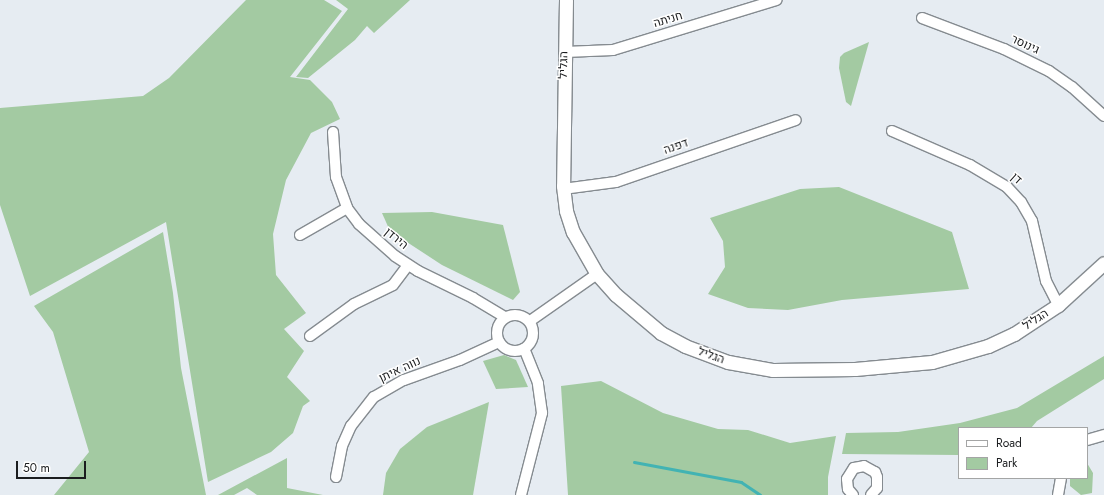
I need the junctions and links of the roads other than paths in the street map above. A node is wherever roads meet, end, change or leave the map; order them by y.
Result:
1 (566, 0) edge
2 (777, 0) edge
3 (922, 18) dead end
4 (564, 52) junction
5 (1104, 116) edge
6 (796, 120) dead end
7 (892, 131) dead end
8 (333, 132) dead end
9 (563, 189) junction
10 (347, 208) junction
11 (300, 235) dead end
12 (1104, 263) edge
13 (408, 265) junction
14 (597, 274) junction
15 (1058, 305) junction
16 (505, 317) junction
17 (530, 321) junction
18 (310, 336) dead end
19 (499, 342) junction
20 (524, 349) junction
21 (1104, 435) edge
22 (1088, 440) edge
23 (336, 477) dead end
24 (1061, 479) edge
25 (875, 494) edge
26 (521, 495) edge
27 (853, 495) edge
28 (1058, 495) edge

1 - 4 street, הגליל
2 - 4 street, חניתה
3 - 5 street, גינוסר
4 - 9 street, הגליל
6 - 9 street, דפנה
7 - 15 street, דן
8 - 10 street, הירדן
9 - 14 street, הגליל
10 - 11 street
10 - 13 street, הירדן
12 - 15 street, הגליל
13 - 16 street, הירדן
13 - 18 street
14 - 15 street, הגליל
14 - 17 street
16 - 17 street
16 - 19 street
17 - 20 street
19 - 20 street
19 - 23 street, נווה איתן
20 - 26 street
21 - 22 street
24 - 28 street
25 - 27 street

